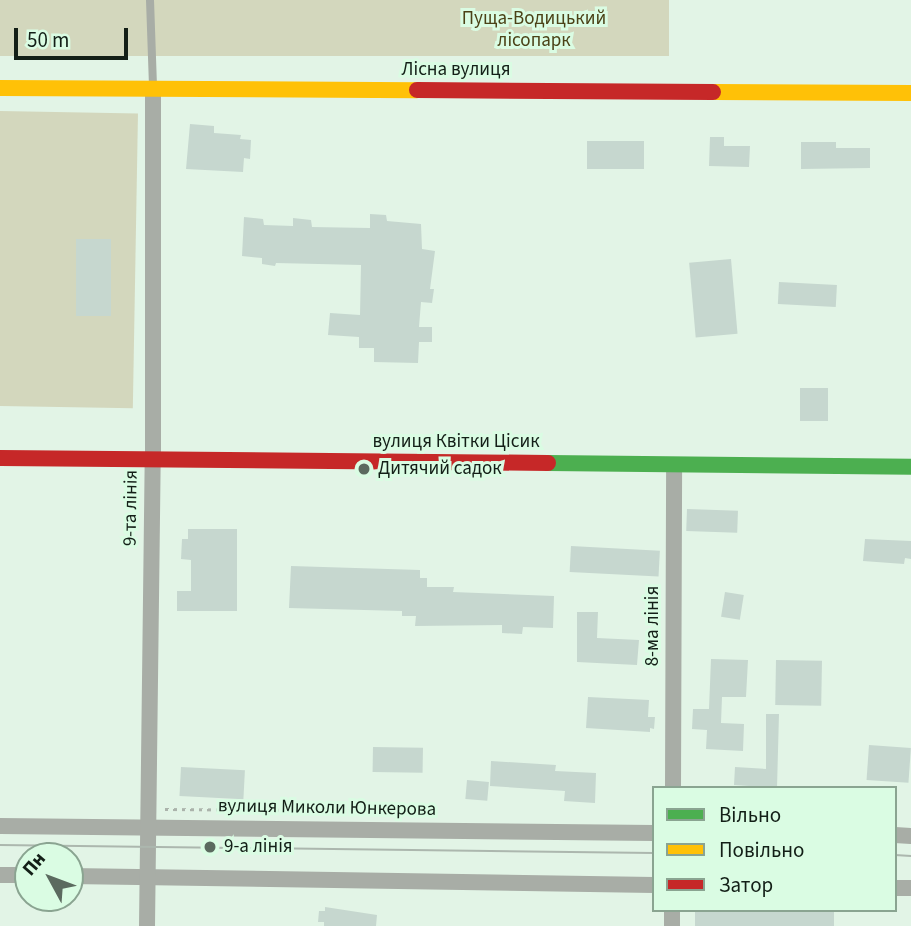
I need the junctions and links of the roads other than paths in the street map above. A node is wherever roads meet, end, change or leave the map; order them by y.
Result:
1 (150, 0) edge
2 (0, 88) edge
3 (153, 90) junction
4 (911, 93) edge
5 (0, 458) edge
6 (153, 460) junction
7 (674, 465) junction
8 (911, 467) edge
9 (673, 786) edge
10 (0, 826) edge
11 (149, 828) junction
12 (652, 834) edge
13 (84, 876) edge
14 (147, 877) junction
15 (652, 885) edge
16 (147, 926) edge

1 - 3 lane
2 - 3 street, Лісна вулиця
3 - 4 street, Лісна вулиця
3 - 6 street, 9-та лінія
5 - 6 street, вулиця Квітки Цісик
6 - 7 street, вулиця Квітки Цісик
6 - 11 street, 9-та лінія
7 - 8 street, вулиця Квітки Цісик
7 - 9 street, 8-ма лінія
10 - 11 street, вулиця Миколи Юнкерова
11 - 12 street, вулиця Миколи Юнкерова
11 - 14 street, 9-та лінія
13 - 14 street
14 - 15 street
14 - 16 street, 9-та лінія

